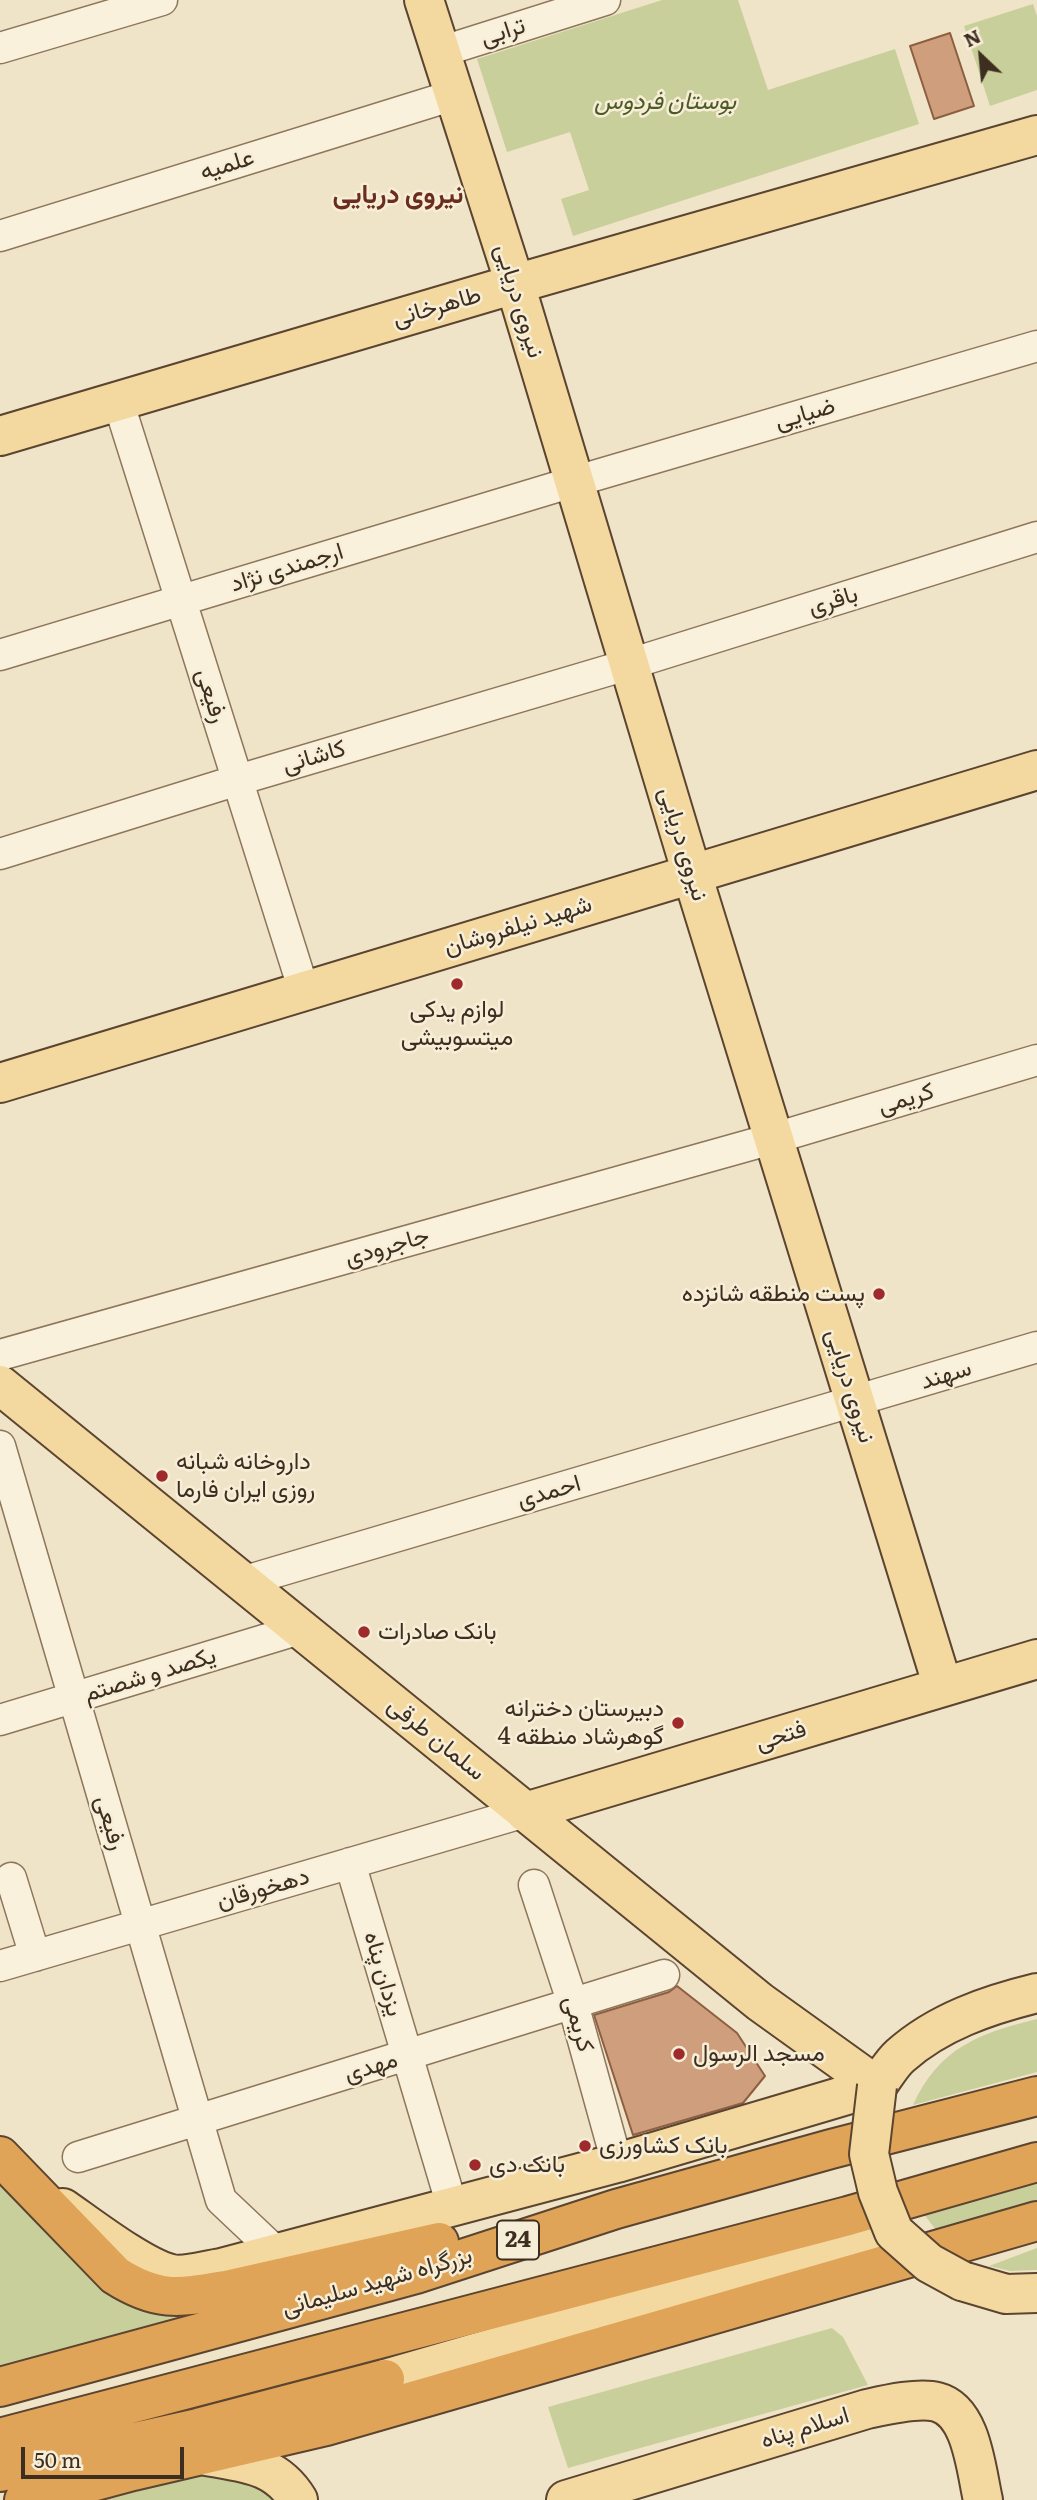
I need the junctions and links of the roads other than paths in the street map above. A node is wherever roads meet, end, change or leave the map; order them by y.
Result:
1 (162, 0) edge
2 (424, 0) edge
3 (605, 0) edge
4 (0, 48) edge
5 (440, 52) junction
6 (454, 95) junction
7 (1037, 135) edge
8 (0, 236) edge
9 (515, 284) junction
10 (1037, 346) edge
11 (118, 401) junction
12 (0, 436) edge
13 (573, 482) junction
14 (1037, 537) edge
15 (181, 600) junction
16 (0, 655) edge
17 (630, 664) junction
18 (1037, 770) edge
19 (238, 780) junction
20 (0, 854) edge
21 (692, 874) junction
22 (304, 991) junction
23 (1037, 1060) edge
24 (0, 1083) edge
25 (775, 1138) junction
26 (1037, 1347) edge
27 (0, 1355) edge
28 (0, 1385) edge
29 (856, 1402) junction
30 (0, 1446) edge
31 (4, 1476) edge
32 (242, 1582) junction
33 (300, 1629) junction
34 (1037, 1659) edge
35 (943, 1687) junction
36 (74, 1698) junction
37 (0, 1720) edge
38 (525, 1812) junction
39 (350, 1863) junction
40 (11, 1878) dead end
41 (534, 1885) dead end
42 (140, 1925) junction
43 (35, 1956) junction
44 (0, 1966) edge
45 (664, 1975) dead end
46 (1037, 1993) edge
47 (573, 2004) junction
48 (407, 2056) junction
49 (877, 2087) junction
50 (1037, 2096) edge
51 (197, 2121) junction
52 (78, 2158) dead end
53 (1037, 2162) edge
54 (617, 2163) junction
55 (10, 2166) edge
56 (452, 2206) junction
57 (616, 2209) junction
58 (1037, 2221) edge
59 (894, 2232) junction
60 (276, 2252) junction
61 (1037, 2293) edge
62 (385, 2379) joint
63 (0, 2387) edge
64 (0, 2438) edge
65 (207, 2456) junction
66 (133, 2471) junction
67 (0, 2472) edge
68 (0, 2484) edge
69 (24, 2500) edge
70 (298, 2500) edge
71 (566, 2500) edge
72 (983, 2500) edge

1 - 4 street
2 - 5 main road, نیروی دریایی
3 - 5 street, ترابی
5 - 6 main road, نیروی دریایی
6 - 8 street, علمیه
6 - 9 main road, نیروی دریایی
7 - 9 main road, طاهرخانی
9 - 11 main road, طاهرخانی
9 - 13 main road, نیروی دریایی
10 - 13 street, ضیایی
11 - 12 main road, طاهرخانی
11 - 15 street, رفیعی
13 - 15 street, ارجمندی نژاد
13 - 17 main road, نیروی دریایی
14 - 17 street, باقری
15 - 16 street, ارجمندی نژاد
15 - 19 street, رفیعی
17 - 19 street, کاشانی
17 - 21 main road, نیروی دریایی
18 - 21 main road, شهید نیلفروشان
19 - 20 street, کاشانی
19 - 22 street, رفیعی
21 - 22 main road, شهید نیلفروشان
21 - 25 main road, نیروی دریایی
22 - 24 main road, شهید نیلفروشان
23 - 25 street, کریمی
25 - 27 street, جاجرودی
25 - 29 main road, نیروی دریایی
26 - 29 street, سهند
28 - 32 main road, سلمان طرقی
29 - 32 street, احمدی
29 - 35 main road, نیروی دریایی
30 - 31 street, رفیعی
31 - 36 street, رفیعی
32 - 33 main road, سلمان طرقی
33 - 36 street, یکصد و شصتم
33 - 38 main road, سلمان طرقی
34 - 35 main road, فتحی
35 - 38 main road, فتحی
36 - 37 street, یکصد و شصتم
36 - 42 street, رفیعی
38 - 39 street, دهخورقان
38 - 49 main road, سلمان طرقی
39 - 42 street, دهخورقان
39 - 48 street, یزدان پناه
40 - 43 street
41 - 47 street, کریمی
42 - 43 street, دهخورقان
42 - 51 street, رفیعی
43 - 44 street, دهخورقان
45 - 47 street, مهدی
46 - 49 main road
47 - 48 street, مهدی
47 - 54 street, کریمی
48 - 51 street, مهدی
48 - 56 street, یزدان پناه
49 - 54 main road
49 - 59 main road, bridge
50 - 57 highway, بزرگراه شهید سلیمانی / 24
51 - 52 street, مهدی
51 - 60 street, رفیعی
53 - 64 highway, 24
54 - 56 main road
55 - 57 highway
55 - 60 main road
56 - 60 main road
57 - 63 highway, بزرگراه شهید سلیمانی / 24
58 - 65 highway
59 - 61 main road, bridge
59 - 62 main road
62 - 67 highway
65 - 66 highway
65 - 70 main road
66 - 68 highway
66 - 69 highway
71 - 72 main road, اسلام پناه

